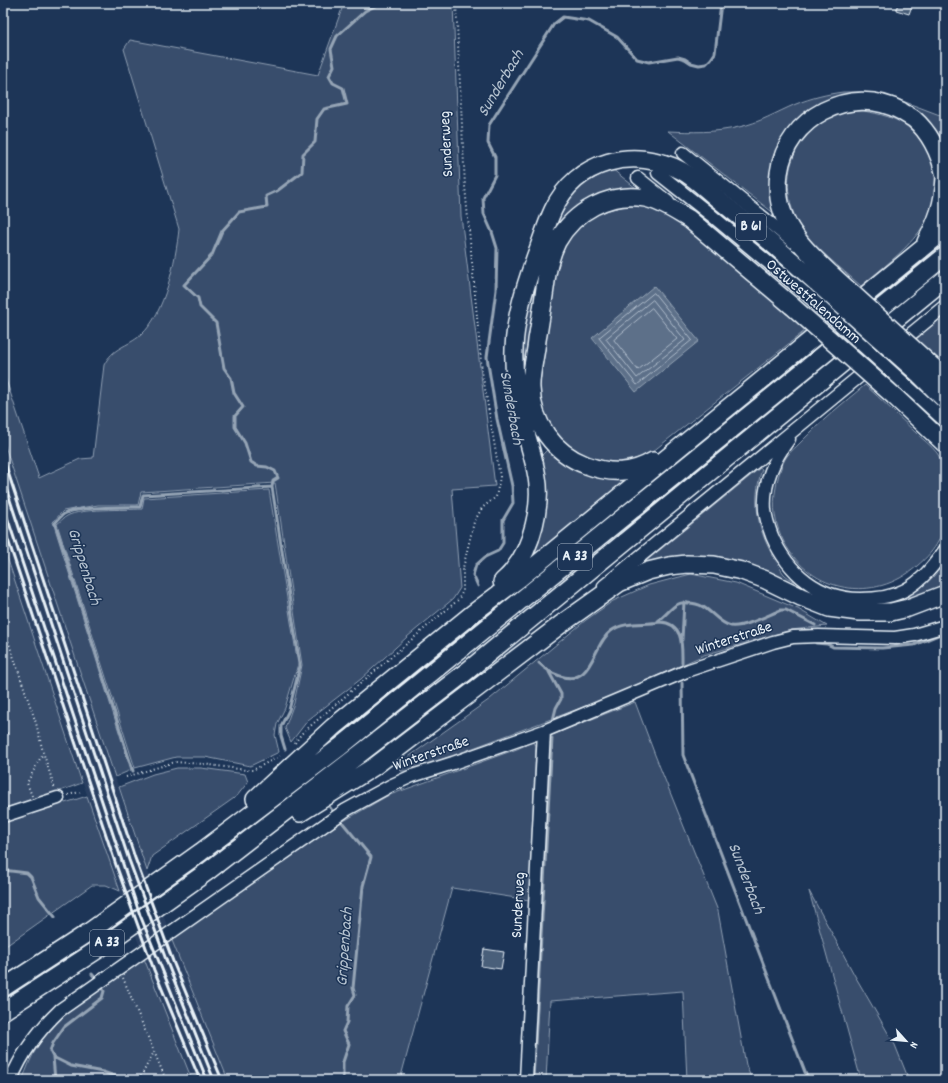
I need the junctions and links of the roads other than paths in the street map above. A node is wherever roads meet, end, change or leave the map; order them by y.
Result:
1 (683, 153) dead end
2 (658, 173) dead end
3 (638, 178) dead end
4 (945, 178) edge
5 (689, 219) junction
6 (945, 230) edge
7 (923, 248) junction
8 (945, 256) edge
9 (819, 279) junction
10 (945, 279) edge
11 (945, 306) edge
12 (926, 370) junction
13 (945, 378) edge
14 (901, 391) junction
15 (945, 400) edge
16 (812, 415) junction
17 (945, 421) edge
18 (942, 442) edge
19 (682, 444) junction
20 (945, 454) edge
21 (945, 550) edge
22 (945, 594) edge
23 (472, 614) junction
24 (560, 625) junction
25 (945, 626) edge
26 (544, 731) junction
27 (58, 798) road end
28 (3, 816) edge
29 (201, 852) junction
30 (208, 871) junction
31 (3, 988) edge
32 (3, 1011) edge
33 (11, 1080) edge
34 (526, 1080) edge

1 - 9 street
2 - 9 street, Ostwestfalendamm / B 61
3 - 5 street
4 - 7 highway
4 - 9 highway
5 - 14 highway, bridge
5 - 19 highway
6 - 7 highway
7 - 19 highway
8 - 29 highway, A 33
9 - 12 highway, bridge
9 - 14 street, Ostwestfalendamm / B 61, bridge
9 - 23 highway, Ostwestfalendamm / B 61
10 - 30 highway, A 33
11 - 16 street
12 - 13 highway
12 - 15 highway
14 - 17 street, Ostwestfalendamm / B 61
14 - 18 highway
16 - 21 street
16 - 24 street
18 - 20 street
19 - 23 highway
22 - 24 highway
23 - 29 highway
24 - 30 highway
25 - 26 street, Winterstraße
26 - 33 street, Winterstraße
26 - 34 street, Sunderweg
27 - 28 street
29 - 31 highway, A 33
30 - 32 highway, A 33

